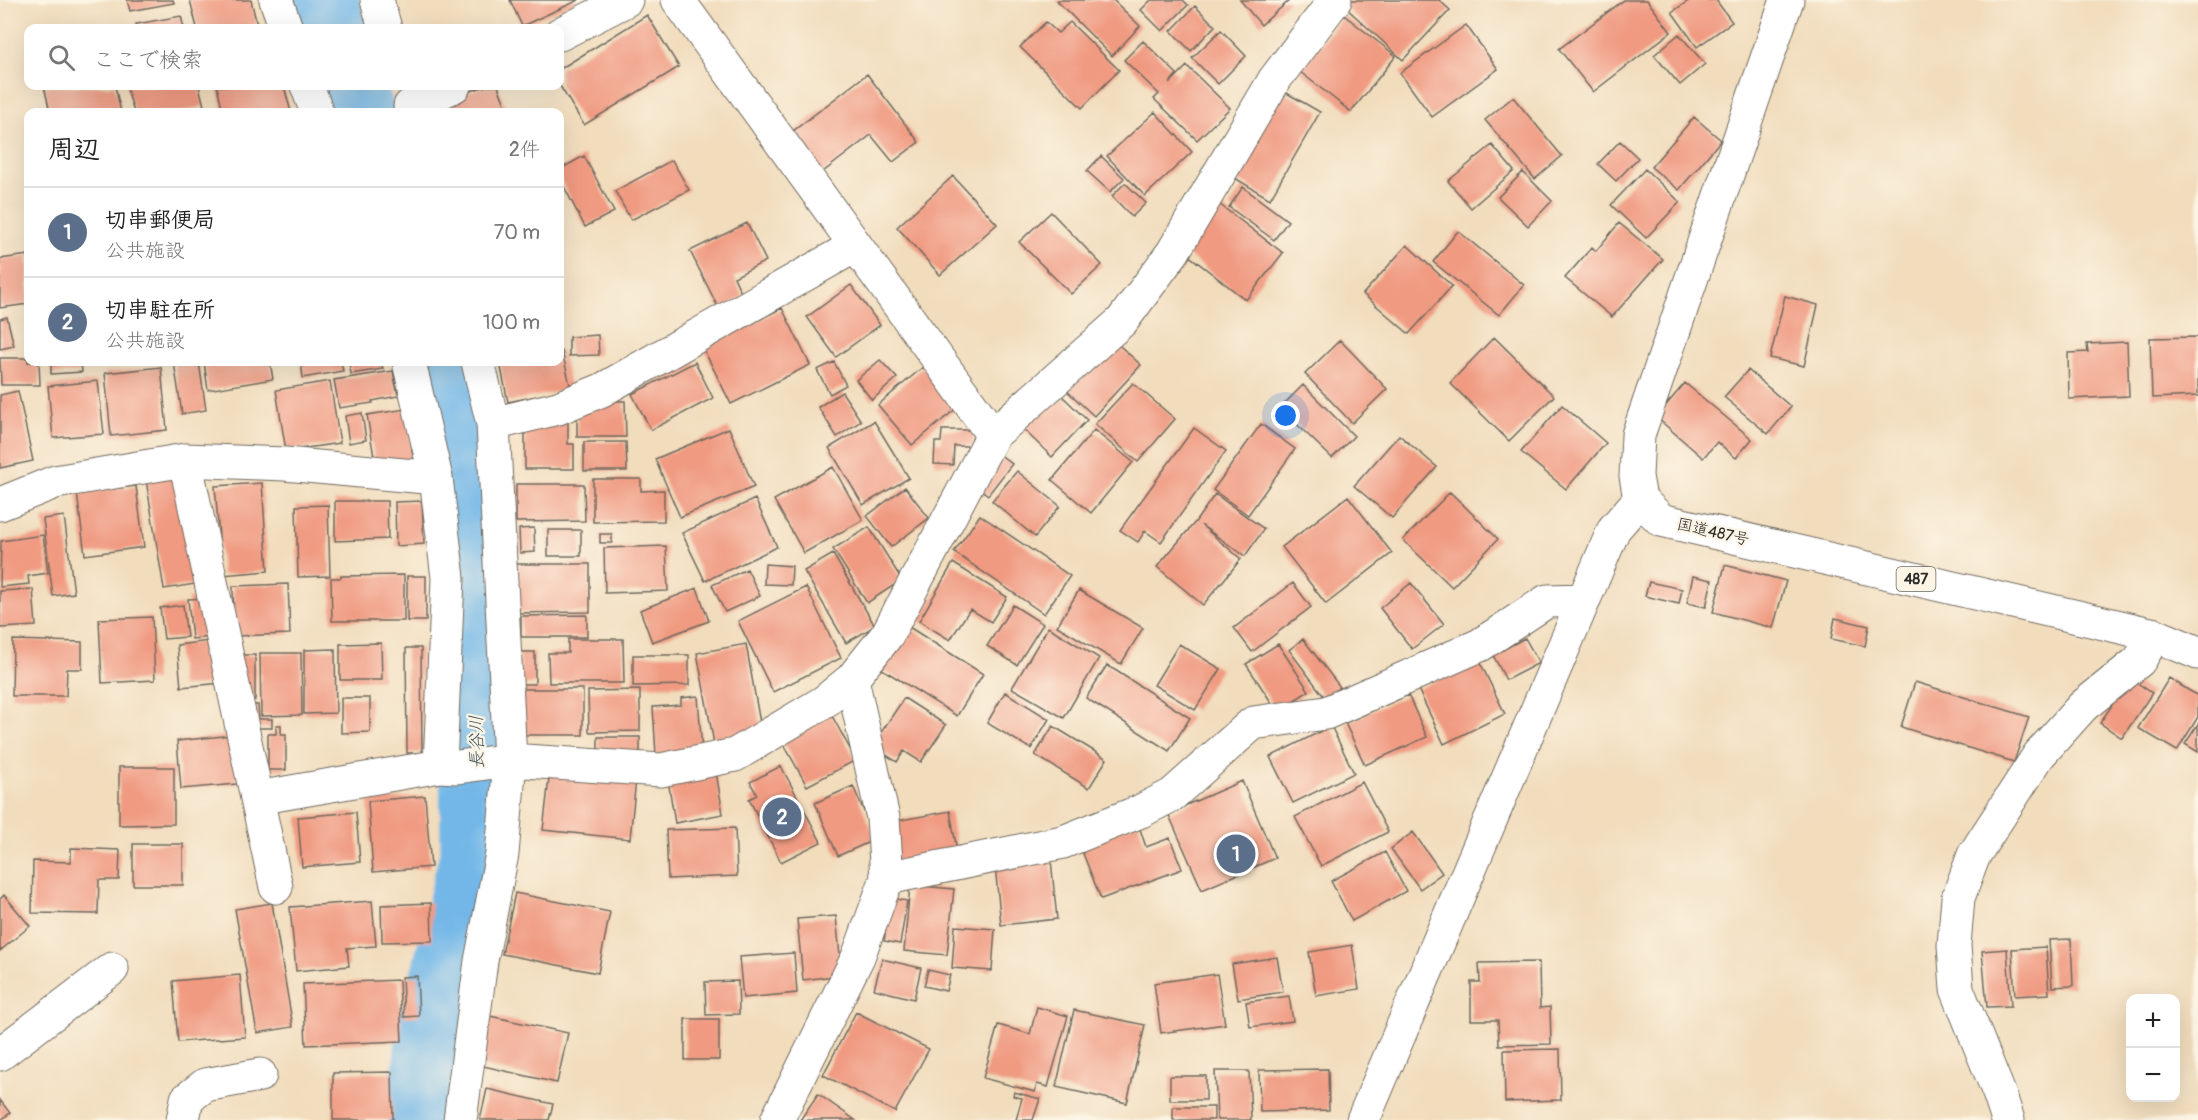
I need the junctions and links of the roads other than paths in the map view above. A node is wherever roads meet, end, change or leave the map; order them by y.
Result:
1 (276, 0) edge
2 (376, 0) edge
3 (626, 0) edge
4 (678, 0) edge
5 (1335, 0) edge
6 (1787, 0) edge
7 (285, 24) edge
8 (384, 24) edge
9 (564, 32) edge
10 (309, 90) edge
11 (442, 90) edge
12 (408, 101) edge
13 (315, 108) edge
14 (855, 246) junction
15 (410, 366) edge
16 (479, 366) edge
17 (493, 424) junction
18 (993, 435) junction
19 (185, 460) junction
20 (436, 478) junction
21 (1640, 498) junction
22 (0, 504) edge
23 (1584, 600) junction
24 (2155, 635) junction
25 (2198, 652) edge
26 (852, 679) junction
27 (502, 761) junction
28 (448, 766) junction
29 (258, 798) junction
30 (887, 878) junction
31 (276, 887) dead end
32 (112, 969) dead end
33 (0, 1054) edge
34 (260, 1075) dead end
35 (183, 1120) edge
36 (460, 1120) edge
37 (777, 1120) edge
38 (1363, 1120) edge
39 (2008, 1120) edge

1 - 7 main road
2 - 8 main road
3 - 9 main road
4 - 14 main road
5 - 18 main road
6 - 21 main road
10 - 13 main road
11 - 12 main road
14 - 17 main road
14 - 18 main road
15 - 20 main road
16 - 17 main road
17 - 27 main road
18 - 26 main road
19 - 20 main road
19 - 22 main road
19 - 29 main road
20 - 28 main road
21 - 23 main road
21 - 24 main road, 国道487号 / 487
23 - 30 main road
23 - 38 main road
24 - 25 main road, 国道487号 / 487
24 - 39 main road
26 - 27 main road
26 - 30 main road
27 - 28 main road
27 - 36 main road
28 - 29 main road
29 - 31 main road
30 - 37 main road
32 - 33 main road
34 - 35 main road

